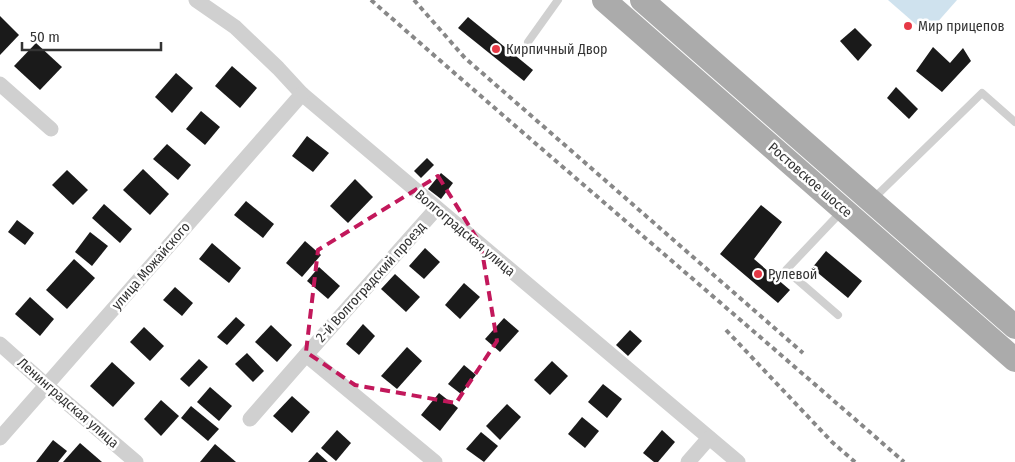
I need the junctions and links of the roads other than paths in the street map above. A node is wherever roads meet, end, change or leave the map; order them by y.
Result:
1 (196, 0) edge
2 (558, 0) edge
3 (604, 0) edge
4 (642, 0) edge
5 (528, 42) dead end
6 (0, 84) edge
7 (302, 94) junction
8 (1015, 122) edge
9 (51, 130) dead end
10 (871, 201) junction
11 (436, 209) junction
12 (843, 210) junction
13 (838, 315) dead end
14 (1015, 327) edge
15 (0, 344) edge
16 (306, 355) junction
17 (1015, 360) edge
18 (46, 385) junction
19 (250, 420) dead end
20 (0, 438) edge
21 (709, 438) junction
22 (136, 462) edge
23 (435, 462) edge
24 (688, 462) edge
25 (738, 462) edge

1 - 7 street, Волгоградская улица
2 - 5 lane
3 - 12 main road, Ростовское шоссе
4 - 10 main road, Ростовское шоссе
6 - 9 street
7 - 11 street, Волгоградская улица
7 - 18 street, улица Можайского
8 - 10 lane
10 - 14 main road, Ростовское шоссе
11 - 16 street, 2-й Волгоградский проезд
11 - 21 street, Волгоградская улица
12 - 13 lane
12 - 17 main road, Ростовское шоссе
15 - 18 street, Ленинградская улица
16 - 19 street, 2-й Волгоградский проезд
16 - 23 street, 2-й Волгоградский проезд
18 - 20 street, улица Можайского
18 - 22 street, Ленинградская улица
21 - 24 street
21 - 25 street, Волгоградская улица

